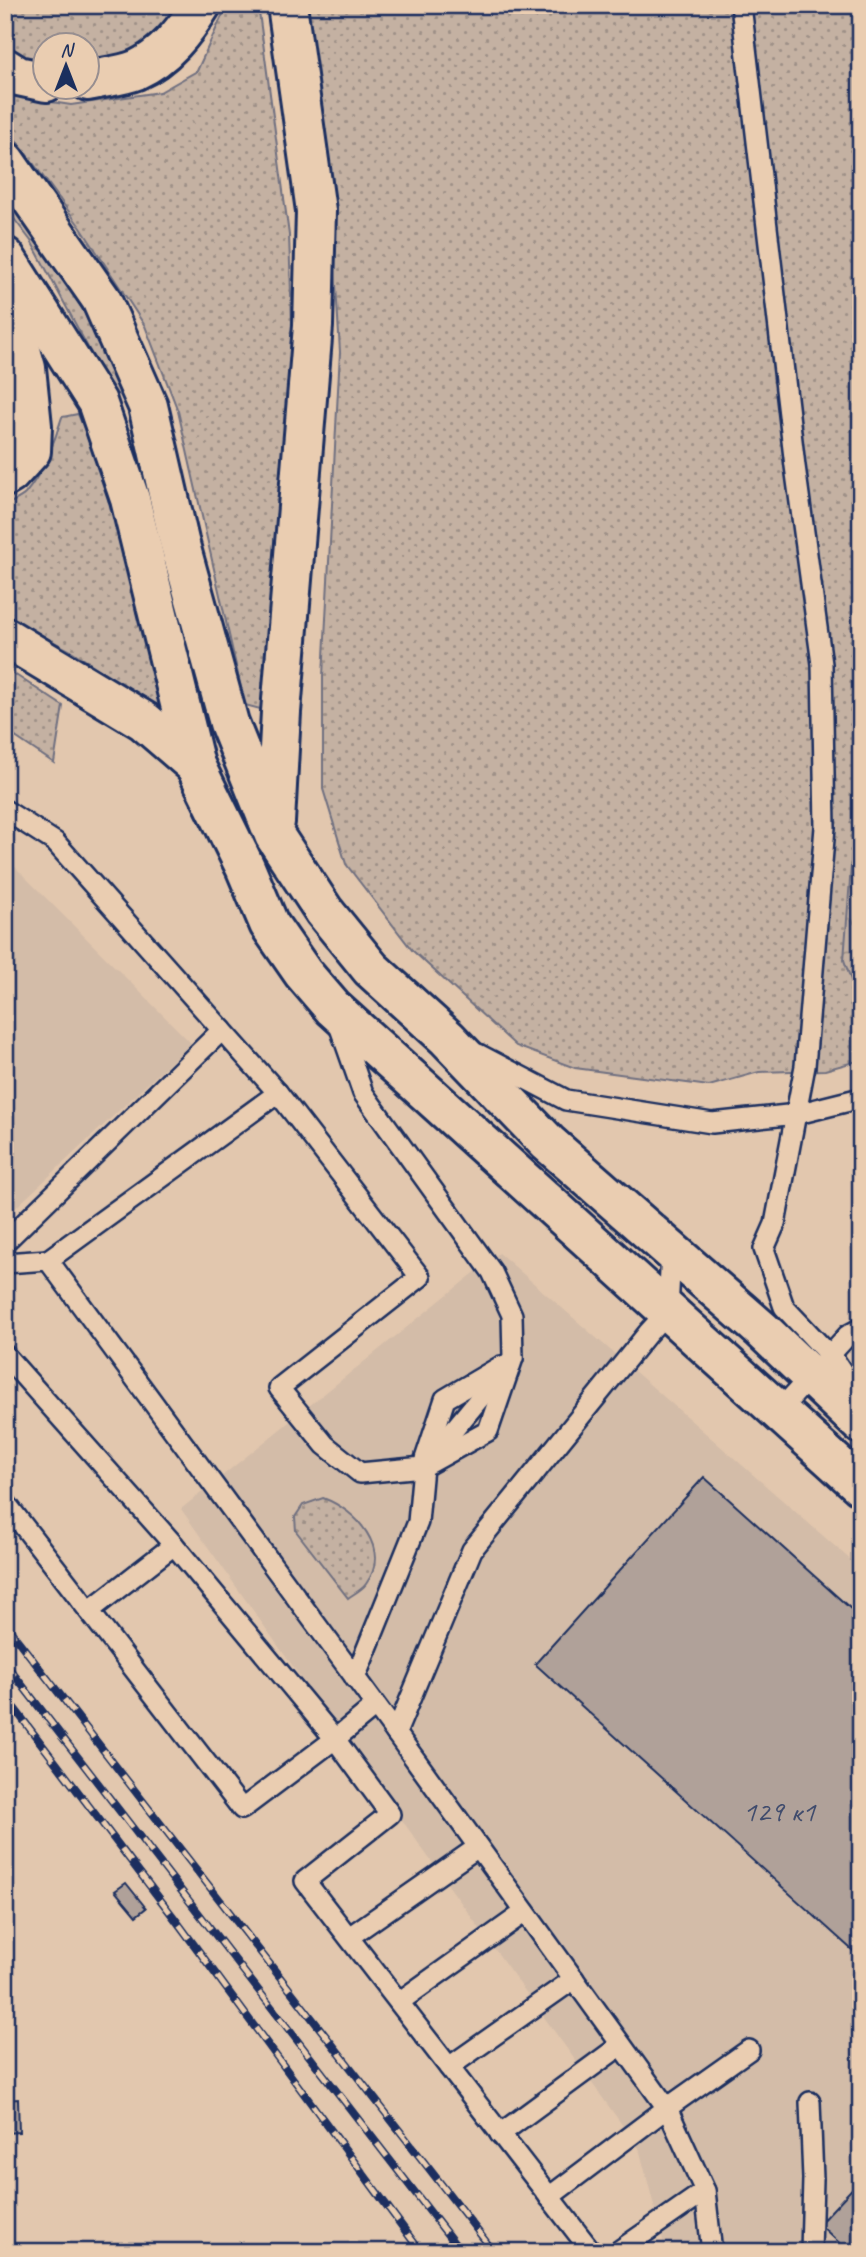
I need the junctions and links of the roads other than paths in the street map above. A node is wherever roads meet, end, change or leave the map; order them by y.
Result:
1 (201, 5) edge
2 (287, 5) edge
3 (741, 5) edge
4 (5, 68) edge
5 (102, 78) edge
6 (32, 79) edge
7 (5, 161) edge
8 (5, 257) edge
9 (5, 293) edge
10 (5, 477) edge
11 (5, 637) edge
12 (195, 765) junction
13 (5, 810) edge
14 (274, 835) junction
15 (333, 1008) junction
16 (222, 1030) junction
17 (447, 1038) junction
18 (278, 1093) junction
19 (861, 1098) edge
20 (797, 1114) junction
21 (5, 1242) edge
22 (671, 1251) junction
23 (48, 1260) junction
24 (5, 1263) edge
25 (668, 1311) junction
26 (861, 1328) edge
27 (5, 1355) edge
28 (513, 1358) junction
29 (819, 1366) junction
30 (861, 1400) edge
31 (779, 1411) junction
32 (861, 1424) edge
33 (422, 1467) junction
34 (861, 1486) edge
35 (5, 1502) edge
36 (174, 1545) junction
37 (89, 1611) junction
38 (355, 1678) junction
39 (375, 1706) junction
40 (396, 1733) junction
41 (335, 1739) junction
42 (478, 1847) junction
43 (525, 1912) junction
44 (349, 1937) junction
45 (574, 1979) junction
46 (399, 2002) junction
47 (621, 2045) junction
48 (749, 2050) dead end
49 (449, 2067) junction
50 (810, 2102) dead end
51 (667, 2108) junction
52 (500, 2134) junction
53 (705, 2191) junction
54 (549, 2197) junction
55 (592, 2252) edge
56 (617, 2252) edge
57 (712, 2252) edge
58 (811, 2252) edge

1 - 5 main road
2 - 14 main road
3 - 20 lane
4 - 6 main road
7 - 14 main road
8 - 12 main road
9 - 10 main road
11 - 12 main road
12 - 15 main road
13 - 16 lane
14 - 17 main road
15 - 25 main road
15 - 28 lane
16 - 18 lane
16 - 21 lane
17 - 20 lane
17 - 22 main road
18 - 23 lane
18 - 33 lane
19 - 20 lane
20 - 29 lane
22 - 25 lane
22 - 29 main road
23 - 24 lane
23 - 38 lane
25 - 31 main road
25 - 40 lane
26 - 29 lane
27 - 36 lane
28 - 33 lane
28 - 33 lane
29 - 30 lane
29 - 31 lane
29 - 32 main road
31 - 34 main road
33 - 38 lane
35 - 37 lane
36 - 37 lane
36 - 41 lane
37 - 41 lane
38 - 39 lane
39 - 40 lane
39 - 41 lane
40 - 42 lane
41 - 44 lane
42 - 43 lane
42 - 44 lane
43 - 45 lane
43 - 46 lane
44 - 46 lane
45 - 47 lane
45 - 49 lane
46 - 49 lane
47 - 51 lane
47 - 52 lane
48 - 51 lane
49 - 52 lane
50 - 58 lane
51 - 53 lane
51 - 54 lane
52 - 54 lane
53 - 56 lane
53 - 57 lane
54 - 55 lane

